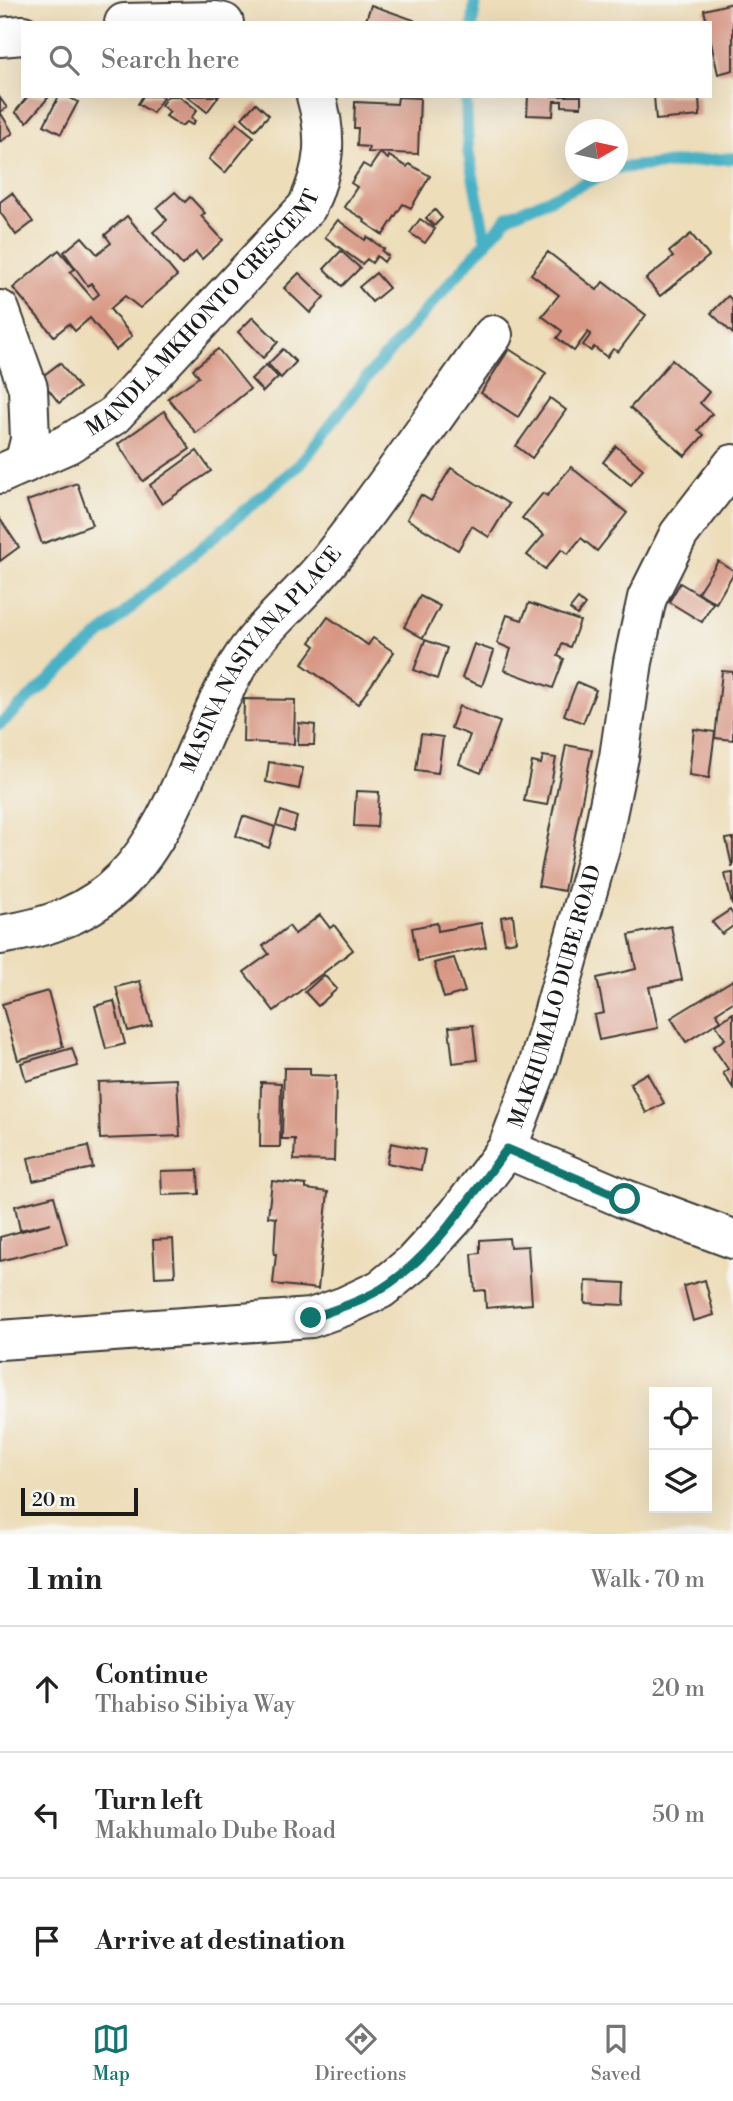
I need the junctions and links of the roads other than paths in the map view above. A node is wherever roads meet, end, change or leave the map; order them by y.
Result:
1 (21, 35) edge
2 (0, 37) edge
3 (317, 98) edge
4 (0, 310) edge
5 (493, 335) dead end
6 (733, 464) edge
7 (12, 469) edge
8 (0, 935) edge
9 (507, 1149) junction
10 (733, 1239) edge
11 (0, 1339) edge

1 - 2 street
3 - 7 street, MANDLA MKHONTO CRESCENT
4 - 7 street
5 - 8 street, MASINA NASIYANA PLACE
6 - 9 street, MAKHUMALO DUBE ROAD
9 - 10 street
9 - 11 street, MAKHUMALO DUBE ROAD

